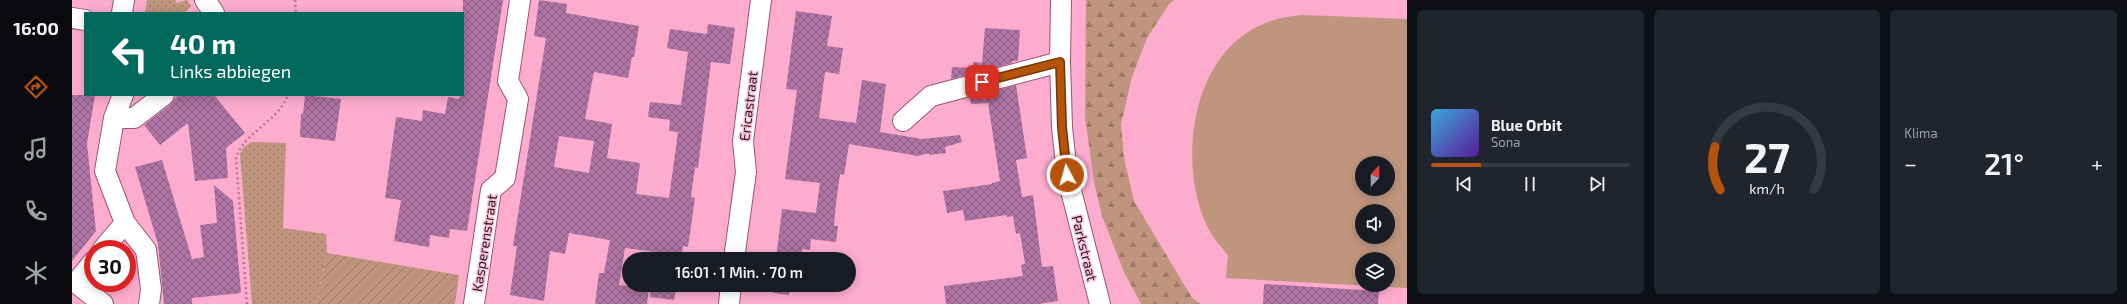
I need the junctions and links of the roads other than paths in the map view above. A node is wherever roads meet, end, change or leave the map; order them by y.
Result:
1 (124, 0) edge
2 (205, 0) edge
3 (520, 0) edge
4 (761, 0) edge
5 (1061, 0) edge
6 (122, 12) edge
7 (213, 12) edge
8 (72, 18) edge
9 (84, 20) edge
10 (1060, 62) junction
11 (124, 96) edge
12 (163, 96) edge
13 (114, 118) junction
14 (903, 121) dead end
15 (124, 223) junction
16 (110, 240) edge
17 (735, 252) edge
18 (84, 272) edge
19 (74, 283) edge
20 (730, 292) edge
21 (103, 304) edge
22 (149, 304) edge
23 (474, 304) edge
24 (728, 304) edge
25 (1100, 304) edge

1 - 6 street
2 - 7 street
3 - 23 street, Kasperenstraat
4 - 17 street, Ericastraat
5 - 10 street, Parkstraat
8 - 9 street
10 - 14 street
10 - 25 street, Parkstraat
11 - 13 street
12 - 13 street
13 - 15 street
15 - 16 street
15 - 22 street
18 - 19 street
19 - 21 street
20 - 24 street

